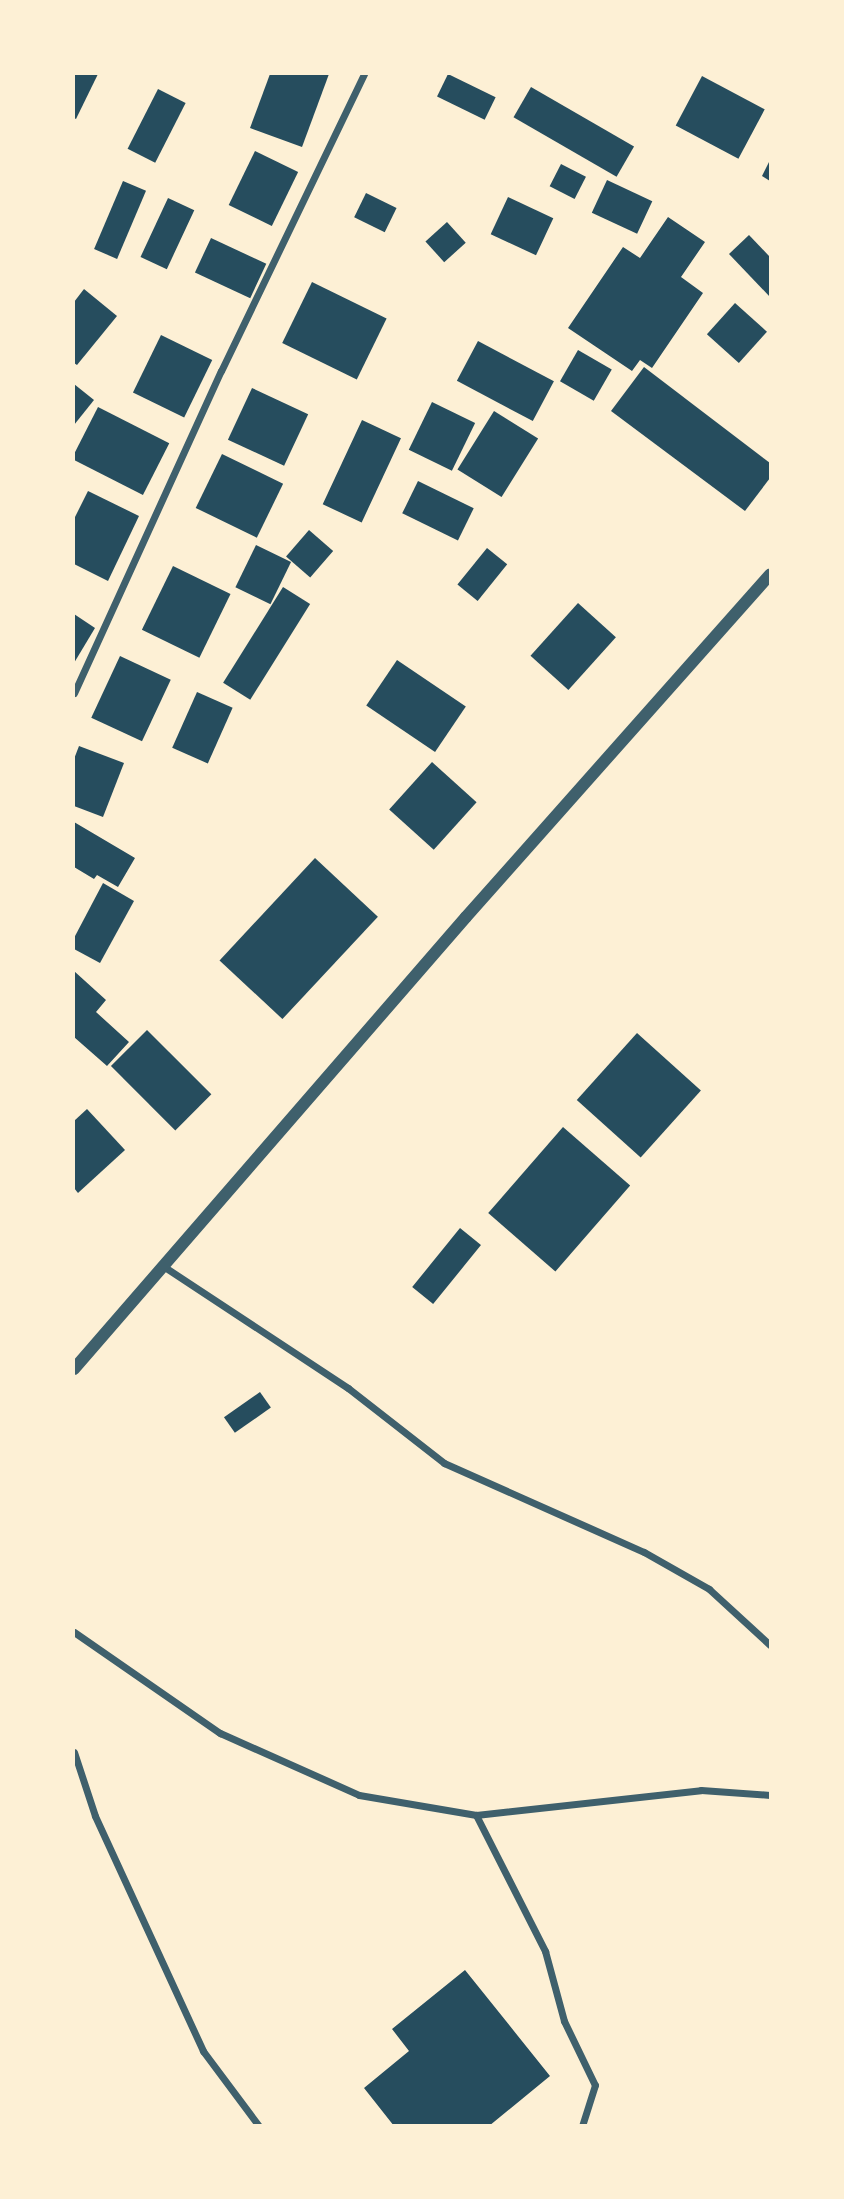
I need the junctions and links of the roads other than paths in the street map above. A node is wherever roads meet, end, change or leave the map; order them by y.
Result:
1 (365, 74) edge
2 (771, 573) edge
3 (74, 693) edge
4 (162, 1265) junction
5 (74, 1369) edge
6 (74, 1633) edge
7 (771, 1645) edge
8 (74, 1752) edge
9 (771, 1795) edge
10 (476, 1815) junction
11 (259, 2126) edge
12 (582, 2126) edge

1 - 3 street
2 - 4 street
4 - 5 street
4 - 7 street
6 - 10 street
8 - 11 street
9 - 10 street
10 - 12 street

